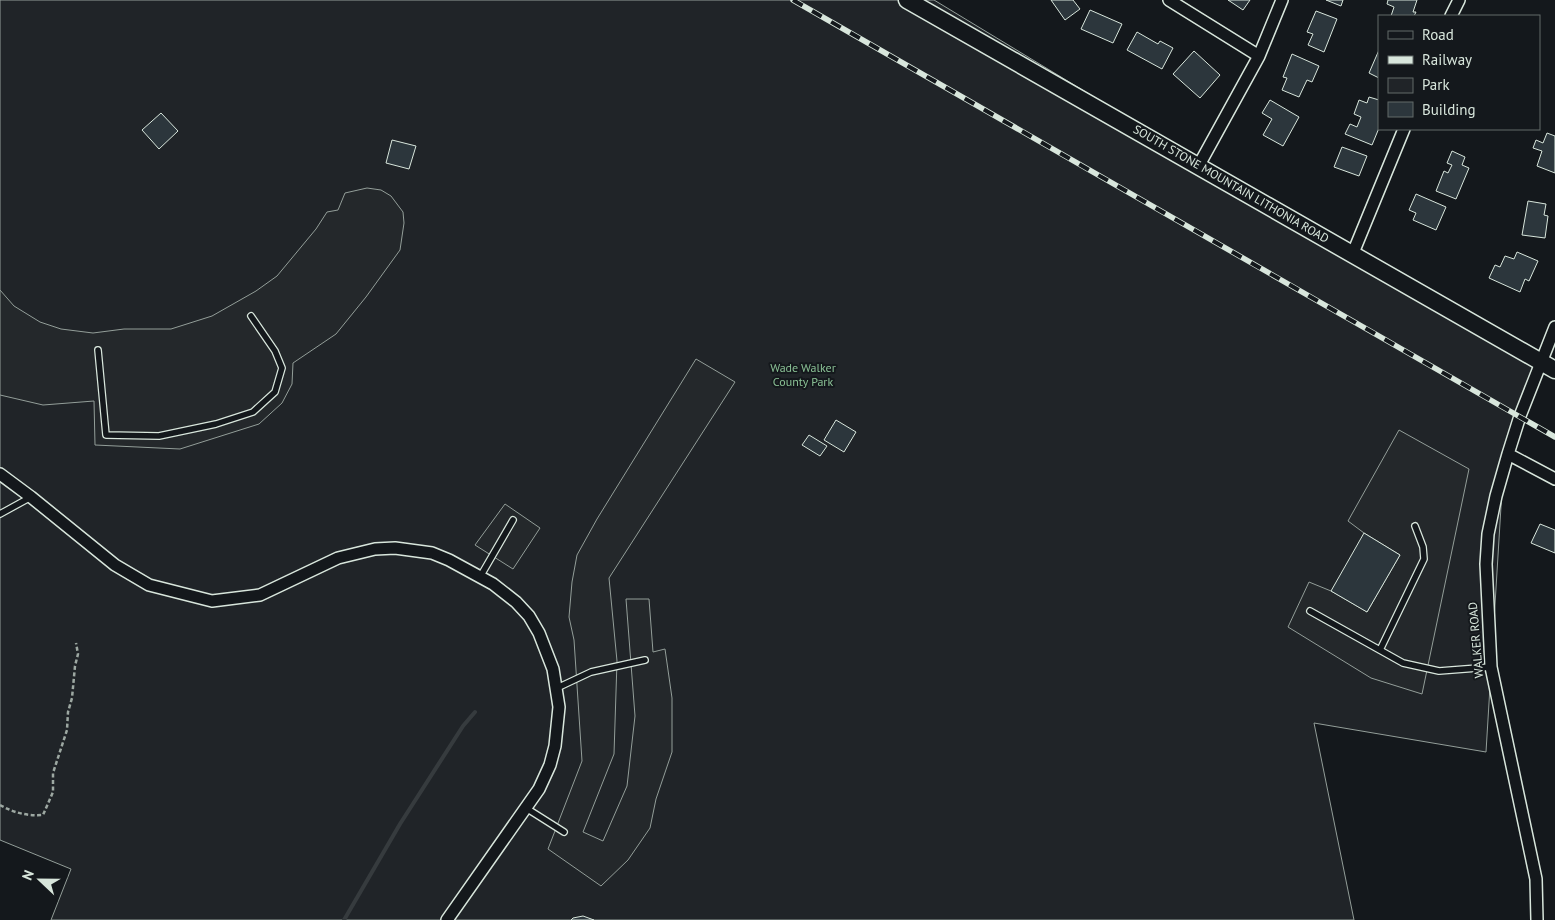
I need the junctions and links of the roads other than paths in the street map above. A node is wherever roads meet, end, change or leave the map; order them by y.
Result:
1 (1282, 0) edge
2 (1459, 0) edge
3 (913, 2) edge
4 (1172, 2) edge
5 (1452, 15) edge
6 (1259, 56) junction
7 (1404, 130) edge
8 (1199, 165) junction
9 (1352, 253) junction
10 (251, 316) dead end
11 (1555, 327) edge
12 (98, 350) dead end
13 (1548, 366) edge
14 (1508, 454) junction
15 (0, 474) edge
16 (1555, 480) edge
17 (31, 497) junction
18 (0, 514) edge
19 (512, 520) dead end
20 (1415, 526) dead end
21 (480, 577) junction
22 (1310, 611) dead end
23 (1380, 650) junction
24 (645, 660) dead end
25 (1491, 667) junction
26 (557, 688) junction
27 (526, 808) junction
28 (564, 832) dead end
29 (447, 920) edge
30 (1537, 920) edge

1 - 6 street
2 - 5 street
3 - 8 main road, SOUTH STONE MOUNTAIN LITHONIA ROAD
4 - 6 street
6 - 8 street
7 - 9 street
8 - 9 main road, SOUTH STONE MOUNTAIN LITHONIA ROAD
9 - 13 main road, SOUTH STONE MOUNTAIN LITHONIA ROAD
10 - 12 lane
11 - 13 street, WALKER ROAD
13 - 14 street, WALKER ROAD
14 - 16 street
14 - 25 street, WALKER ROAD
15 - 17 street
17 - 18 lane
17 - 21 street
19 - 21 lane
20 - 23 lane
21 - 26 street
22 - 23 lane
23 - 25 lane
24 - 26 lane
25 - 30 street, WALKER ROAD
26 - 27 street
27 - 28 lane
27 - 29 street

